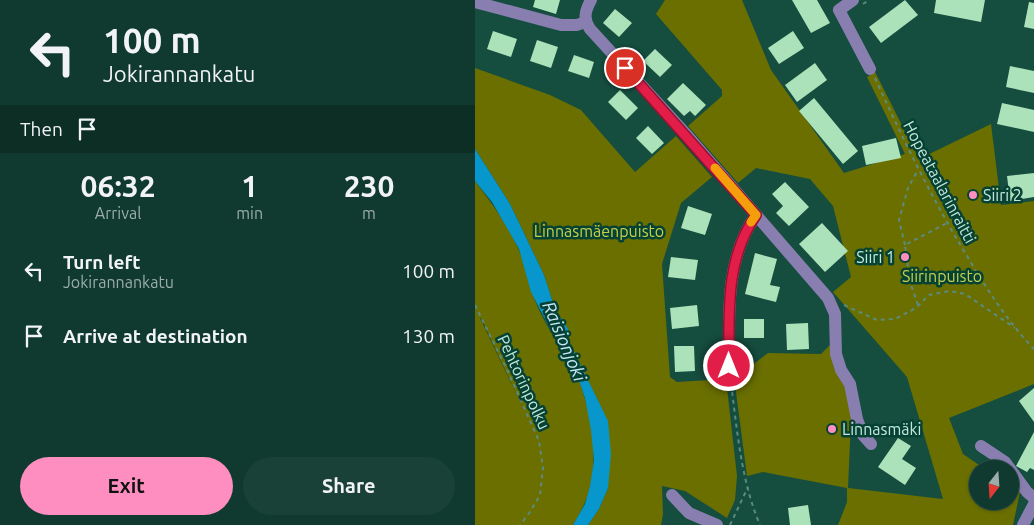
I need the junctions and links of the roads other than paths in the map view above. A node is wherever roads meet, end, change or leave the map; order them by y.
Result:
1 (591, 0) edge
2 (853, 0) edge
3 (475, 2) edge
4 (585, 22) junction
5 (870, 69) road end
6 (756, 215) junction
7 (729, 366) road end
8 (871, 444) dead end
9 (981, 446) dead end
10 (672, 495) dead end
11 (1034, 498) edge
12 (1034, 504) edge
13 (717, 525) edge
14 (1023, 525) edge

1 - 4 street
2 - 5 street
3 - 4 street
4 - 6 street
6 - 7 street
6 - 8 street
9 - 11 street
10 - 13 street
12 - 14 street

